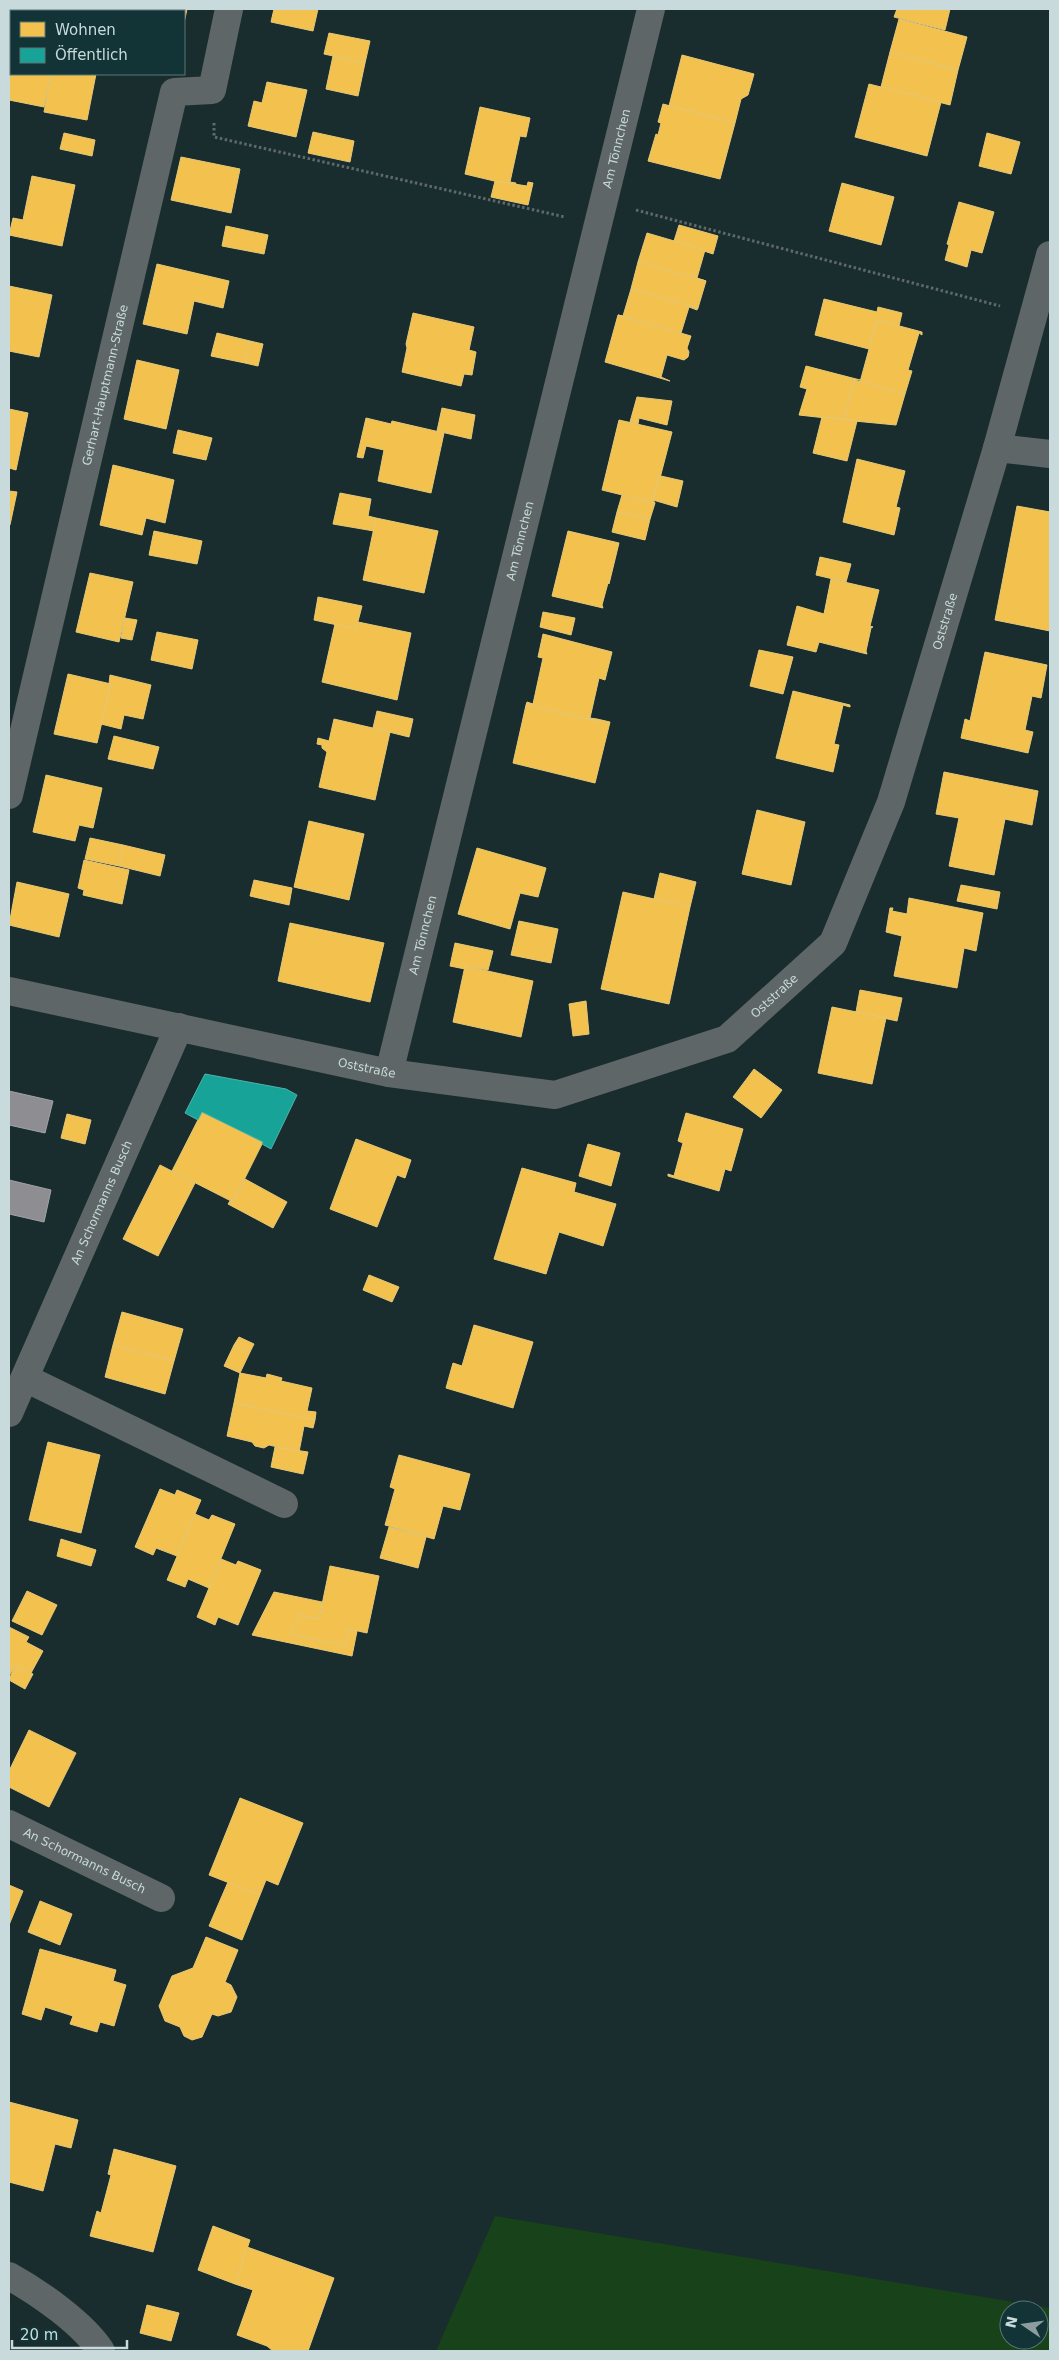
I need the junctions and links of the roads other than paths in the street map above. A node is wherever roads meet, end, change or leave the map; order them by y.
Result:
1 (229, 9) edge
2 (651, 9) edge
3 (1050, 255) edge
4 (997, 448) junction
5 (1050, 454) edge
6 (9, 795) edge
7 (9, 991) edge
8 (180, 1027) junction
9 (389, 1073) junction
10 (25, 1378) junction
11 (9, 1414) edge
12 (284, 1504) dead end
13 (9, 1824) edge
14 (161, 1898) dead end
15 (9, 2276) edge
16 (101, 2351) edge

1 - 6 street, Gerhart-Hauptmann-Straße
2 - 9 street, Am Tönnchen
3 - 4 street, Oststraße
4 - 5 street
4 - 9 street, Oststraße
7 - 8 street, Oststraße
8 - 9 street, Oststraße
8 - 10 street, An Schormanns Busch
10 - 11 street, An Schormanns Busch
10 - 12 street
13 - 14 street, An Schormanns Busch
15 - 16 street

